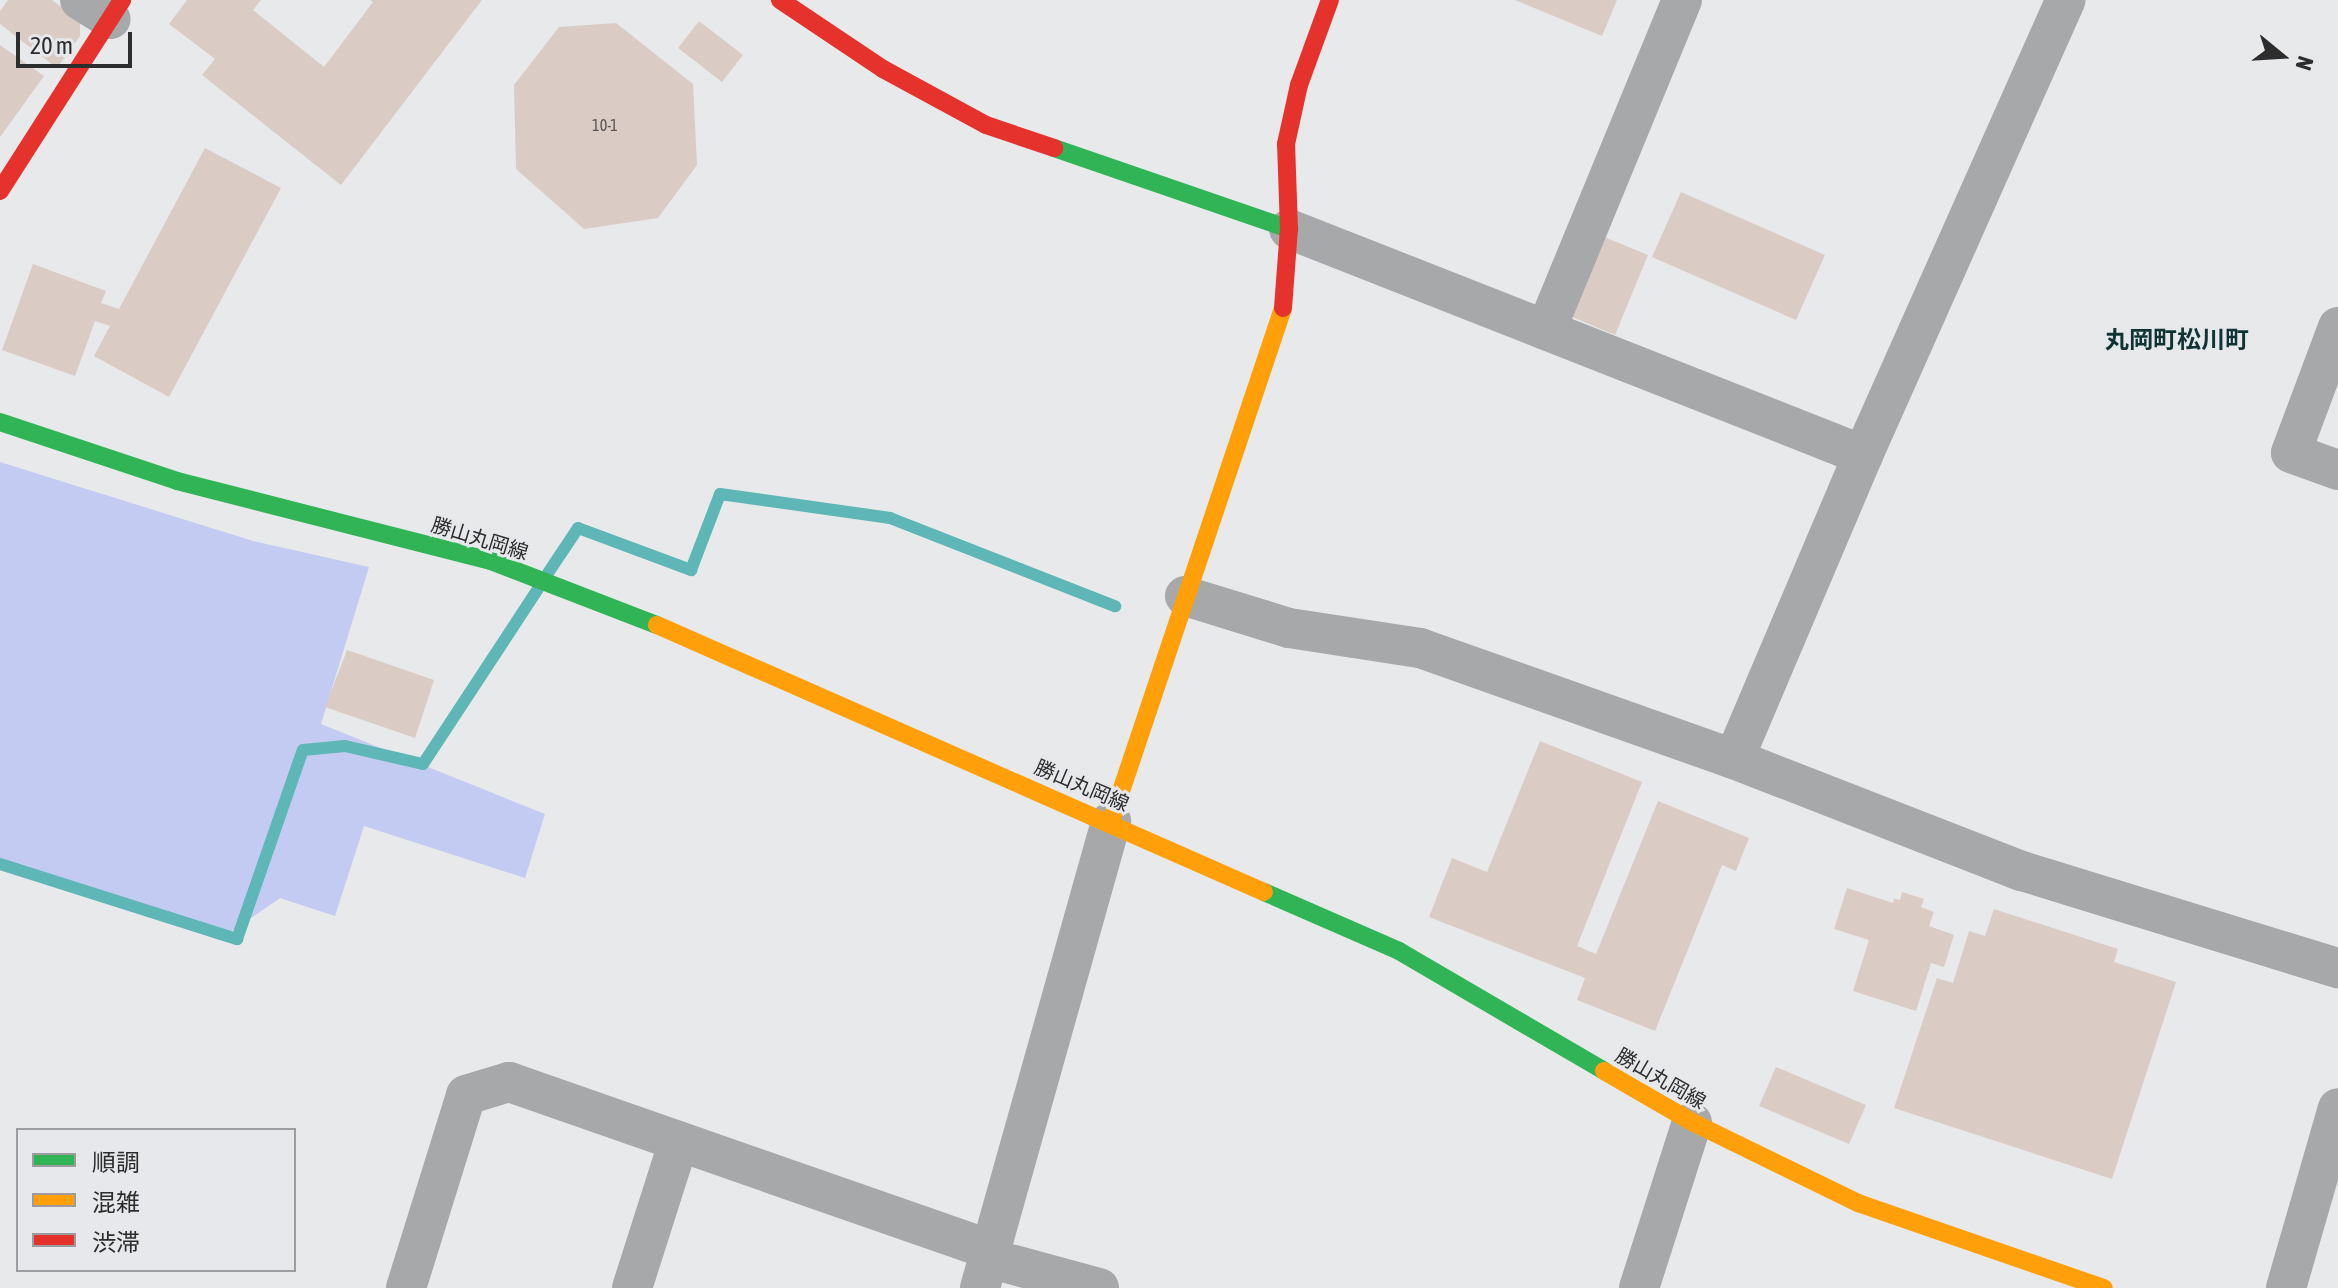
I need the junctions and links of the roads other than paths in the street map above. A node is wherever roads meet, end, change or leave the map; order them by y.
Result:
1 (780, 0) edge
2 (1330, 0) edge
3 (1682, 0) edge
4 (2066, 0) edge
5 (104, 6) edge
6 (0, 191) edge
7 (1289, 229) junction
8 (2338, 327) edge
9 (1546, 330) junction
10 (0, 422) edge
11 (1863, 455) junction
12 (2338, 470) edge
13 (1185, 596) junction
14 (1734, 759) junction
15 (1111, 821) junction
16 (2338, 968) edge
17 (2338, 1108) edge
18 (1692, 1122) junction
19 (679, 1141) junction
20 (987, 1266) edge
21 (406, 1288) edge
22 (632, 1288) edge
23 (1099, 1288) edge
24 (1639, 1288) edge
25 (2104, 1288) edge
26 (2286, 1288) edge

1 - 7 main road
2 - 7 main road
3 - 9 street
4 - 11 street
5 - 6 main road
7 - 9 street
7 - 13 main road
8 - 12 street
9 - 11 street
10 - 15 main road, 勝山丸岡線
11 - 14 street
13 - 14 street
13 - 15 main road
14 - 16 street
15 - 18 main road, 勝山丸岡線
15 - 20 street
17 - 26 street
18 - 24 street
18 - 25 main road, 勝山丸岡線
19 - 20 street
19 - 21 street
19 - 22 street
20 - 23 street

